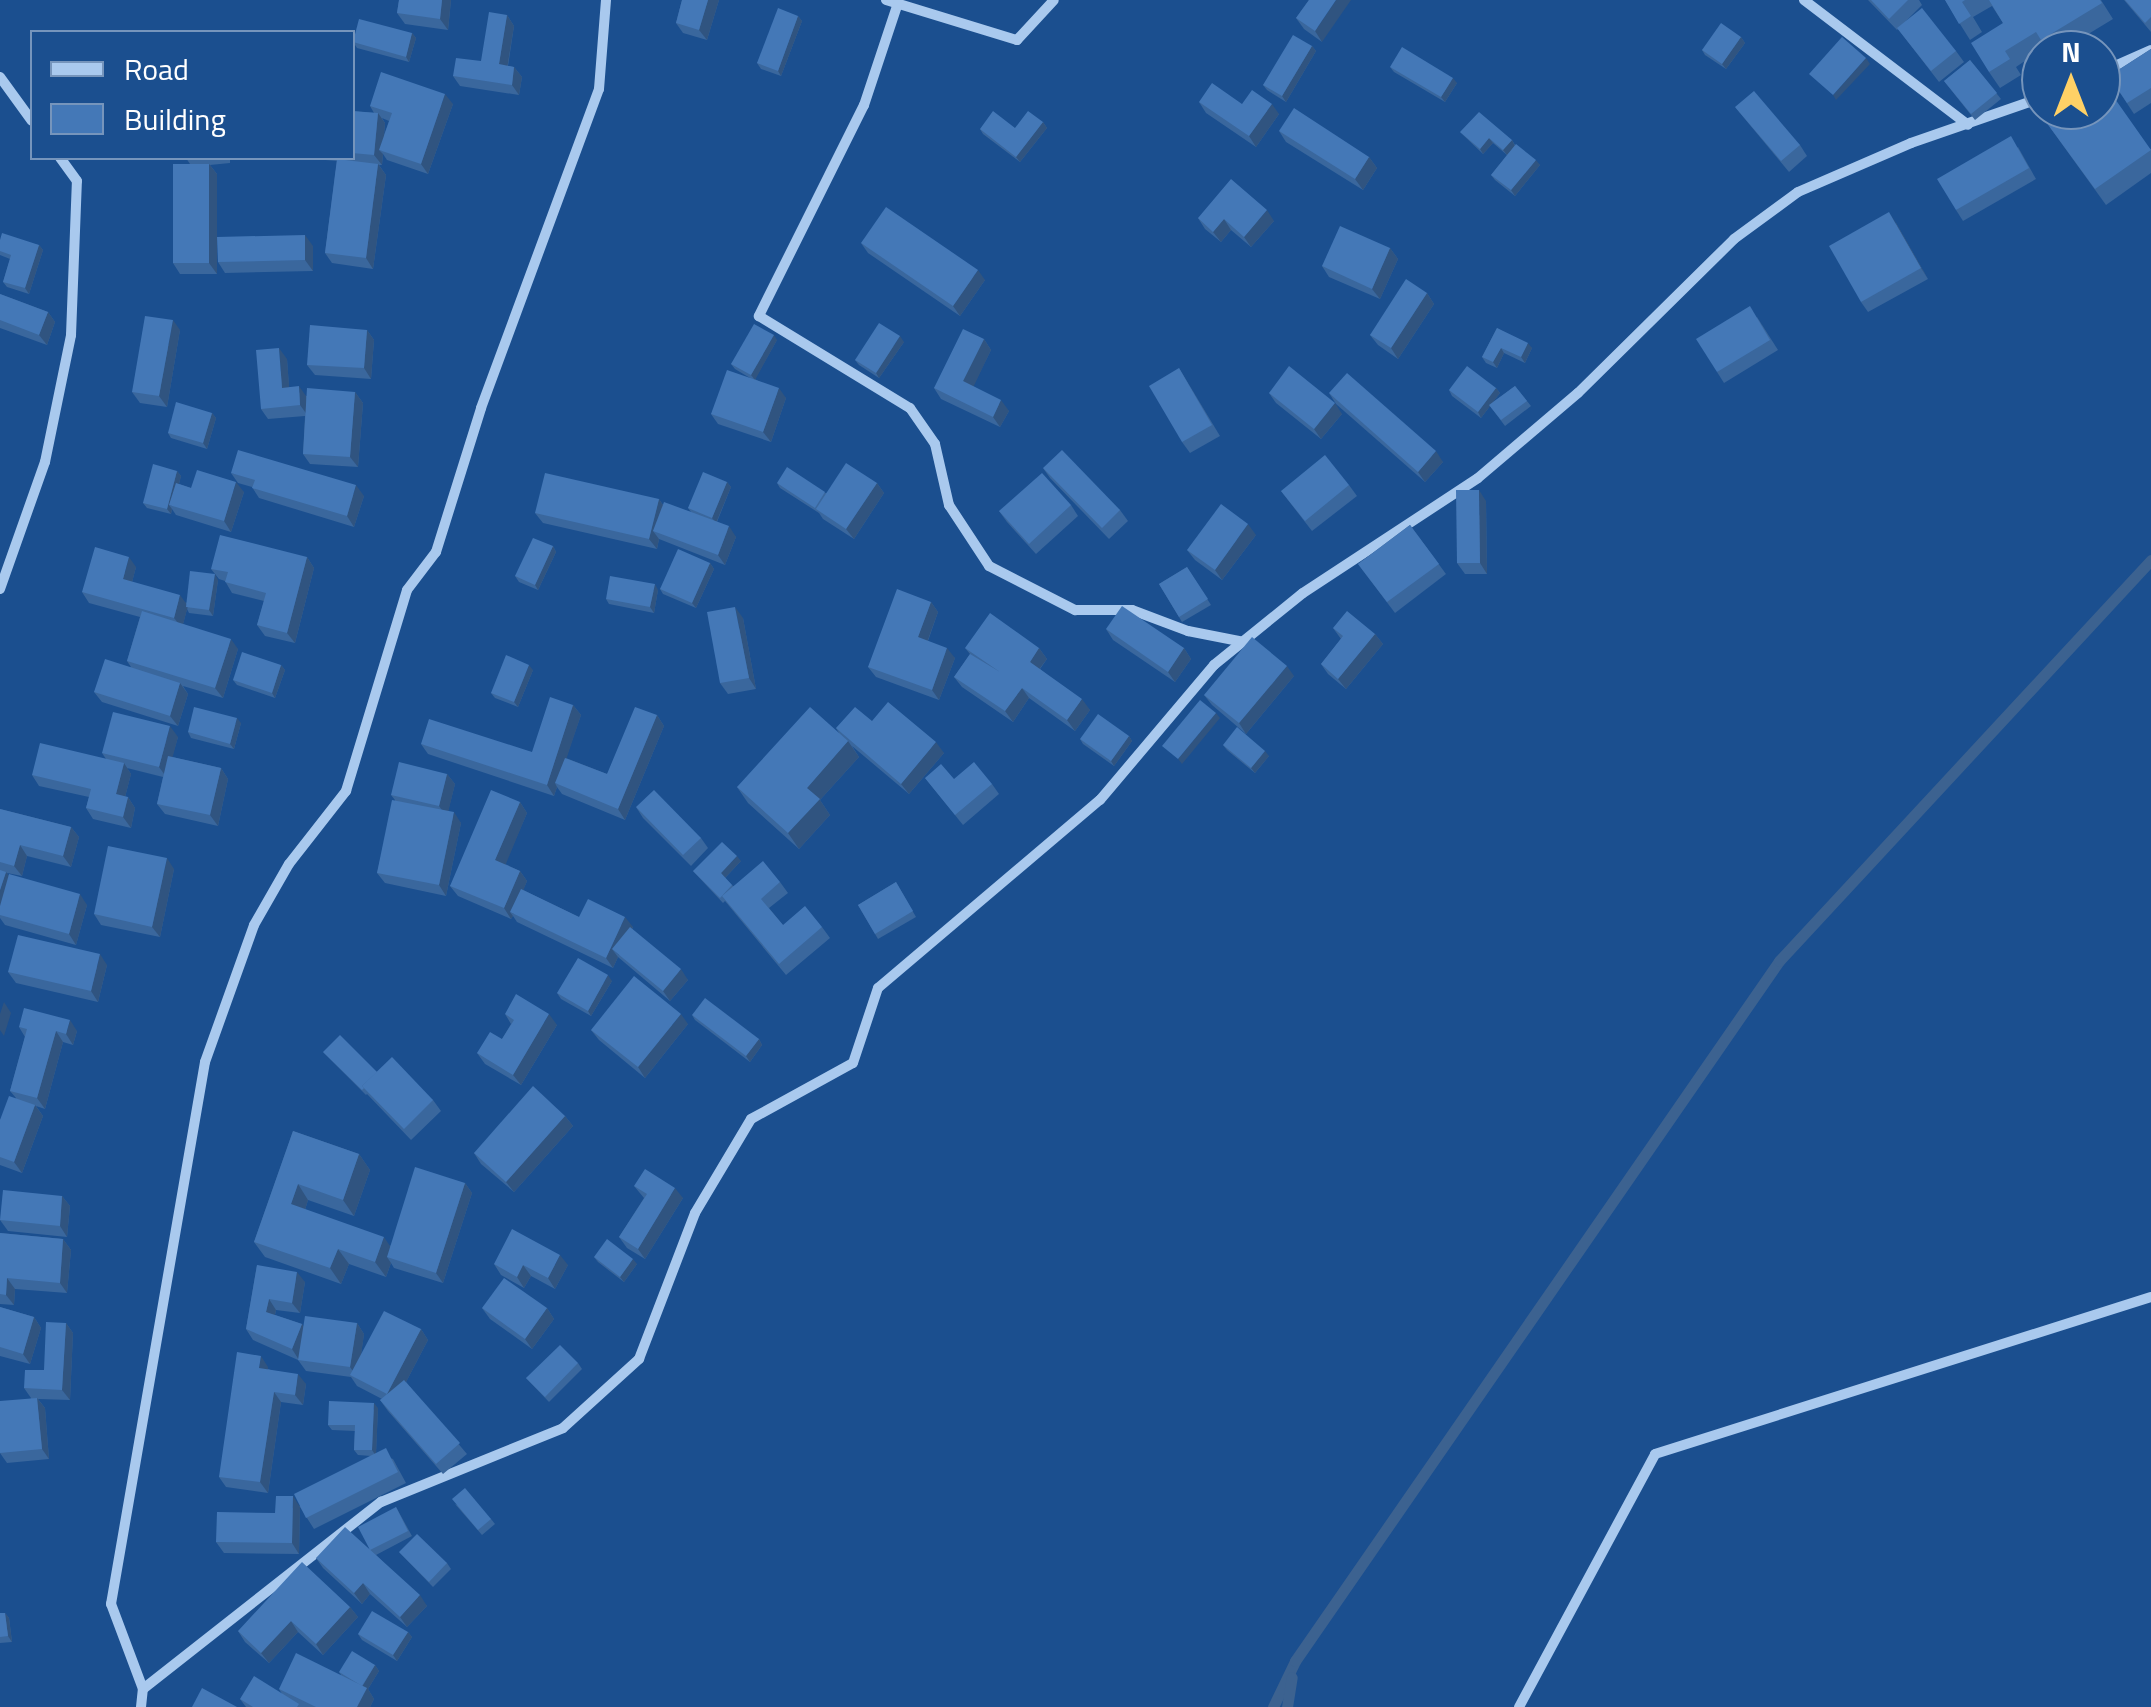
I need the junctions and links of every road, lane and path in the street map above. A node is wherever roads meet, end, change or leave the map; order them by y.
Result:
1 (606, 0) edge
2 (1054, 0) edge
3 (1804, 0) edge
4 (892, 1) edge
5 (2151, 50) edge
6 (2121, 63) edge
7 (0, 77) edge
8 (2021, 105) edge
9 (30, 118) edge
10 (1968, 125) junction
11 (61, 160) edge
12 (0, 589) edge
13 (1244, 642) junction
14 (2151, 1297) edge
15 (142, 1690) junction
16 (141, 1707) edge
17 (1519, 1707) edge

1 - 15 street
2 - 4 street
3 - 10 street
4 - 13 street
5 - 6 street
7 - 9 street
8 - 10 street
10 - 13 street
11 - 12 street
13 - 15 street
14 - 17 street
15 - 16 street

